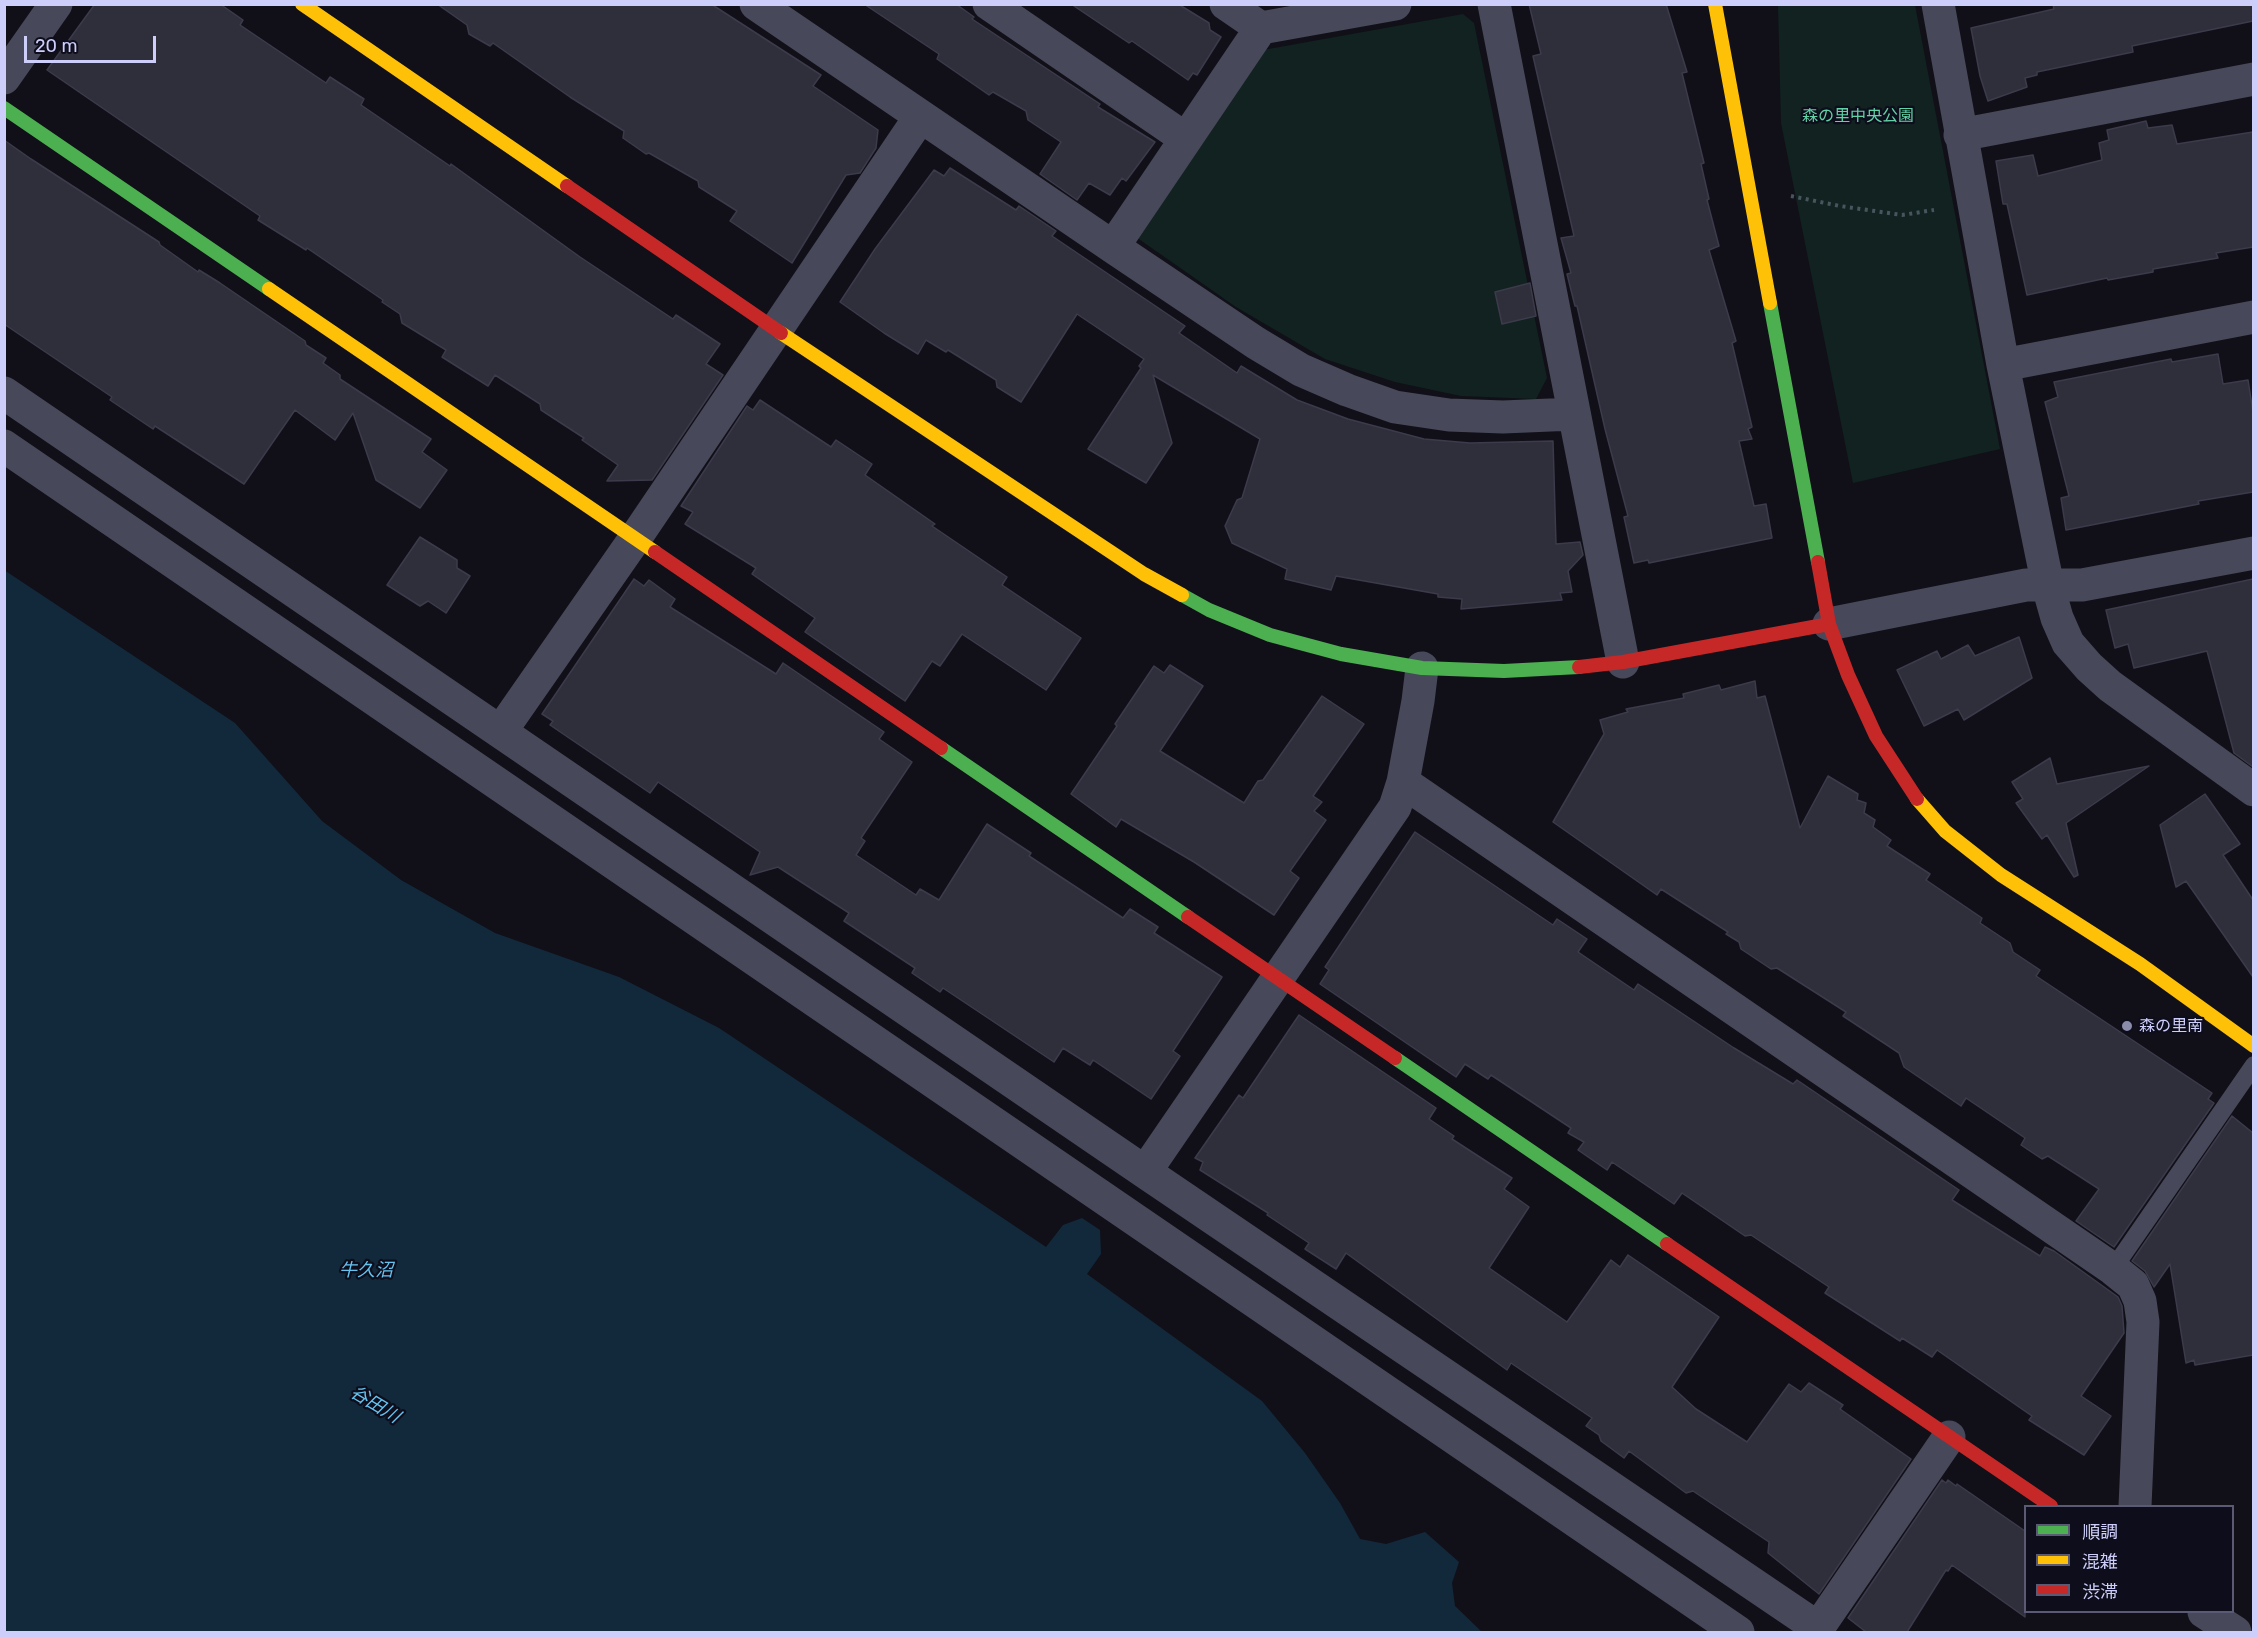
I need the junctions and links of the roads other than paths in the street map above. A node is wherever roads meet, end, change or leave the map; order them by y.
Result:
1 (56, 4) edge
2 (302, 4) edge
3 (756, 4) edge
4 (989, 4) edge
5 (1226, 4) edge
6 (1395, 4) edge
7 (1494, 4) edge
8 (1715, 4) edge
9 (1938, 4) edge
10 (1261, 28) junction
11 (4, 78) edge
12 (2253, 79) edge
13 (4, 108) edge
14 (920, 117) junction
15 (1960, 135) junction
16 (1186, 139) junction
17 (1113, 247) junction
18 (2253, 317) edge
19 (775, 329) junction
20 (2003, 365) junction
21 (4, 393) edge
22 (1574, 414) junction
23 (4, 446) edge
24 (636, 537) junction
25 (2253, 553) edge
26 (2048, 586) junction
27 (1829, 624) junction
28 (1623, 662) junction
29 (1422, 668) junction
30 (501, 731) junction
31 (1403, 782) junction
32 (2253, 790) edge
33 (1278, 979) junction
34 (2253, 1046) edge
35 (2253, 1065) edge
36 (1145, 1172) junction
37 (2113, 1269) junction
38 (1949, 1437) junction
39 (2049, 1505) edge
40 (2135, 1505) edge
41 (2207, 1613) edge
42 (1738, 1632) edge
43 (2235, 1632) edge

1 - 11 street
2 - 19 street
3 - 14 street
4 - 16 street
5 - 10 street
6 - 10 street
7 - 22 street
8 - 27 street
9 - 15 street
10 - 16 street
12 - 15 street
13 - 24 street
14 - 17 street
14 - 19 street
15 - 20 street
16 - 17 street
17 - 22 street
18 - 20 street
19 - 24 street
19 - 29 street
20 - 26 street
21 - 30 street
22 - 28 street
23 - 42 street
24 - 30 street
24 - 33 street
25 - 26 street
26 - 27 street
26 - 32 street
27 - 28 street
27 - 34 street
28 - 29 street
29 - 31 street
30 - 36 street
31 - 33 street
31 - 37 street
33 - 36 street
33 - 38 street
35 - 37 lane
36 - 38 street
37 - 40 street
38 - 39 street
41 - 43 street

